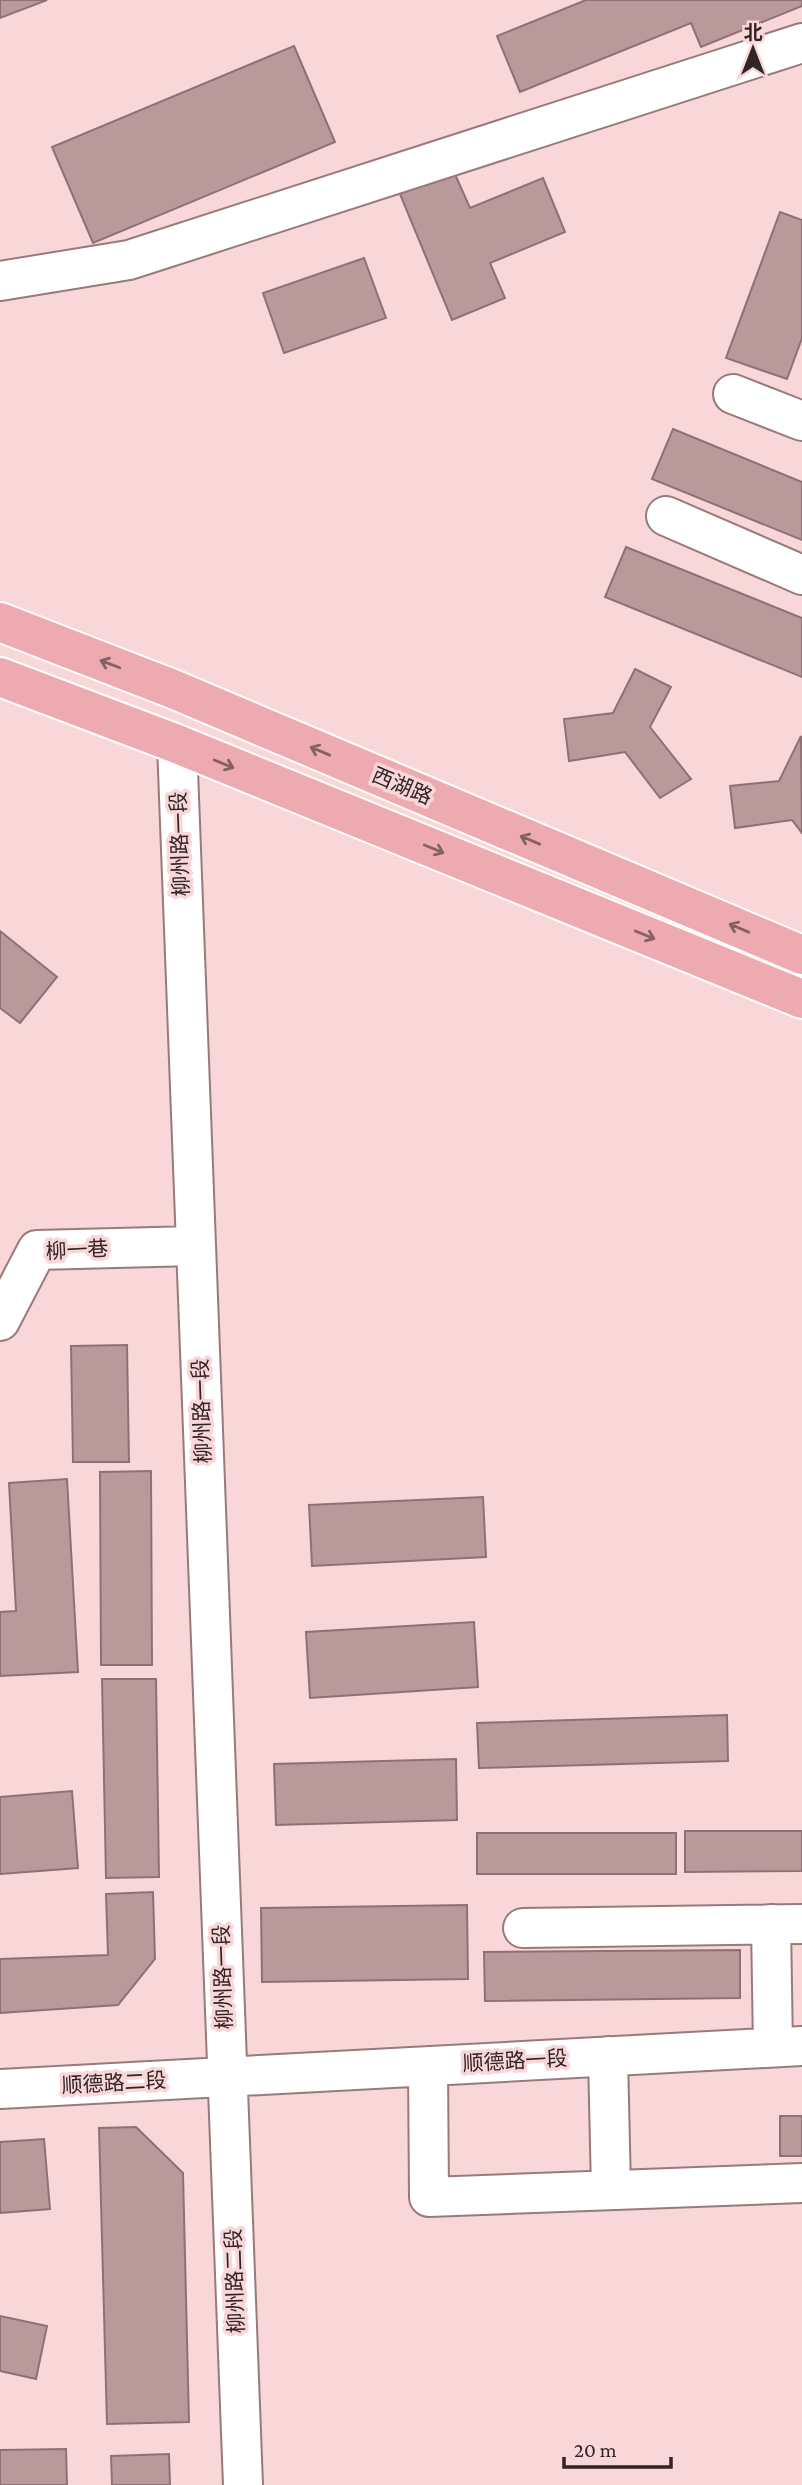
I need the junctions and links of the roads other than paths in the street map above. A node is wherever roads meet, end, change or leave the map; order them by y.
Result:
1 (802, 43) edge
2 (0, 281) edge
3 (733, 394) dead end
4 (802, 421) edge
5 (666, 516) dead end
6 (802, 575) edge
7 (0, 622) edge
8 (0, 677) edge
9 (177, 744) junction
10 (802, 955) edge
11 (802, 999) edge
12 (195, 1246) junction
13 (0, 1321) edge
14 (787, 1924) edge
15 (523, 1928) dead end
16 (788, 2047) edge
17 (608, 2056) junction
18 (428, 2066) junction
19 (227, 2077) junction
20 (0, 2089) edge
21 (802, 2183) edge
22 (611, 2190) junction
23 (243, 2485) edge

1 - 2 street
3 - 4 street
5 - 6 street
10 -> 7 main road, 西湖路
8 - 9 main road
9 -> 11 main road
9 - 12 street, 柳州路一段
12 - 13 street, 柳一巷
12 - 19 street, 柳州路一段
14 - 15 street
14 - 16 street
16 - 17 street, 顺德路一段
17 - 18 street, 顺德路一段
17 - 22 street
18 - 19 street, 顺德路一段
18 - 22 street
19 - 20 street, 顺德路二段
19 - 23 street, 柳州路二段
21 - 22 street

